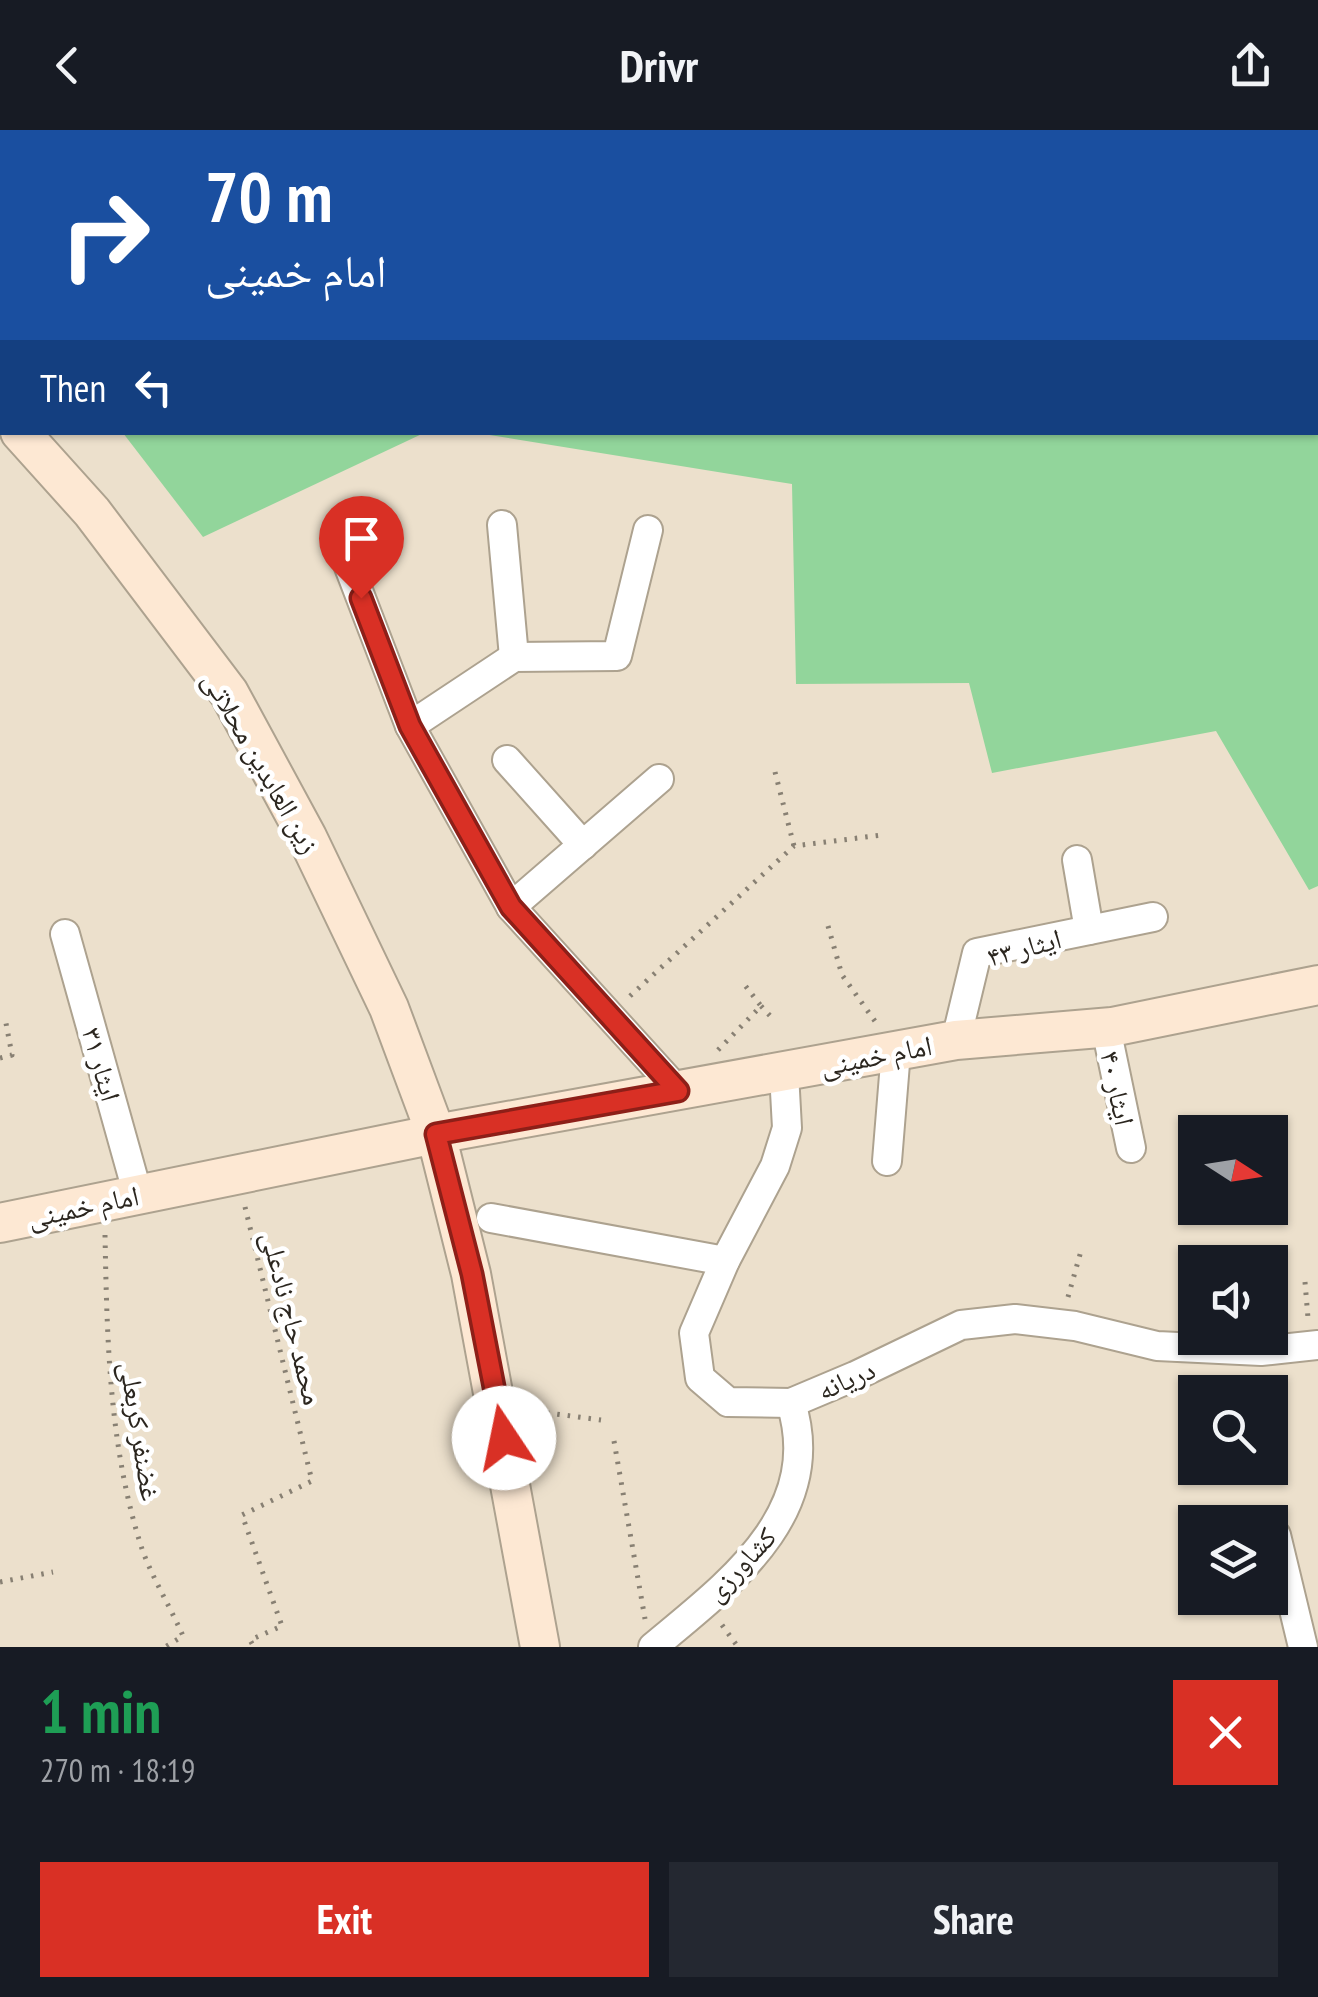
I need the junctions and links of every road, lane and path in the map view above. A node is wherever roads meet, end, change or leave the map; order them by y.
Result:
1 (23, 435) edge
2 (502, 525) dead end
3 (648, 530) dead end
4 (336, 534) dead end
5 (514, 657) junction
6 (410, 726) junction
7 (507, 760) dead end
8 (775, 772) dead end
9 (659, 779) dead end
10 (882, 835) dead end
11 (583, 845) junction
12 (794, 846) junction
13 (1077, 860) dead end
14 (511, 907) junction
15 (1153, 918) dead end
16 (828, 926) dead end
17 (1090, 930) junction
18 (65, 934) dead end
19 (744, 984) dead end
20 (1318, 985) edge
21 (762, 1006) junction
22 (609, 1015) junction
23 (4, 1018) dead end
24 (773, 1020) dead end
25 (1106, 1028) junction
26 (956, 1040) junction
27 (896, 1052) junction
28 (0, 1058) edge
29 (784, 1072) junction
30 (678, 1091) junction
31 (418, 1138) junction
32 (1131, 1148) dead end
33 (888, 1161) dead end
34 (238, 1175) junction
35 (122, 1198) junction
36 (492, 1218) dead end
37 (0, 1223) edge
38 (1081, 1251) dead end
39 (724, 1261) junction
40 (1305, 1282) dead end
41 (1060, 1324) junction
42 (1315, 1345) edge
43 (791, 1403) junction
44 (498, 1406) junction
45 (602, 1420) dead end
46 (614, 1441) dead end
47 (53, 1572) dead end
48 (0, 1582) edge
49 (1288, 1585) edge
50 (650, 1638) edge
51 (164, 1647) edge
52 (254, 1647) edge
53 (540, 1647) edge
54 (1303, 1647) edge

1 - 31 main road, زین العابدین محلاتی
2 - 5 street
3 - 5 street
4 - 6 street
5 - 6 street
6 - 14 street
7 - 11 street
8 - 12 path
9 - 11 street
10 - 12 path
11 - 14 street
12 - 22 path
13 - 17 street
14 - 22 street
15 - 17 street, ایثار ۴۳
16 - 27 path
17 - 26 street, ایثار ۴۳
18 - 35 street, ایثار ۳۱
19 - 21 path
20 - 25 main road, امام خمینی
21 - 24 path
21 - 30 path
22 - 30 street
23 - 28 path
25 - 26 main road, امام خمینی
25 - 32 street, ایثار ۴۰
26 - 27 main road, امام خمینی
27 - 29 main road, امام خمینی
27 - 33 street
29 - 30 main road, امام خمینی
29 - 39 street, دریانه
30 - 31 main road, امام خمینی
31 - 34 main road, امام خمینی
31 - 44 main road, زین العابدین محلاتی
34 - 35 main road, امام خمینی
34 - 52 path, محمد حاج نادعلی
35 - 37 main road, امام خمینی
35 - 51 path, غضنفر کربعلی
36 - 39 street
38 - 41 path
39 - 43 street, دریانه
40 - 42 path
41 - 42 street, دریانه
41 - 43 street, دریانه
43 - 50 street, کشاورزی
44 - 45 path
44 - 53 main road, زین العابدین محلاتی
46 - 50 path
47 - 48 path
49 - 54 street

